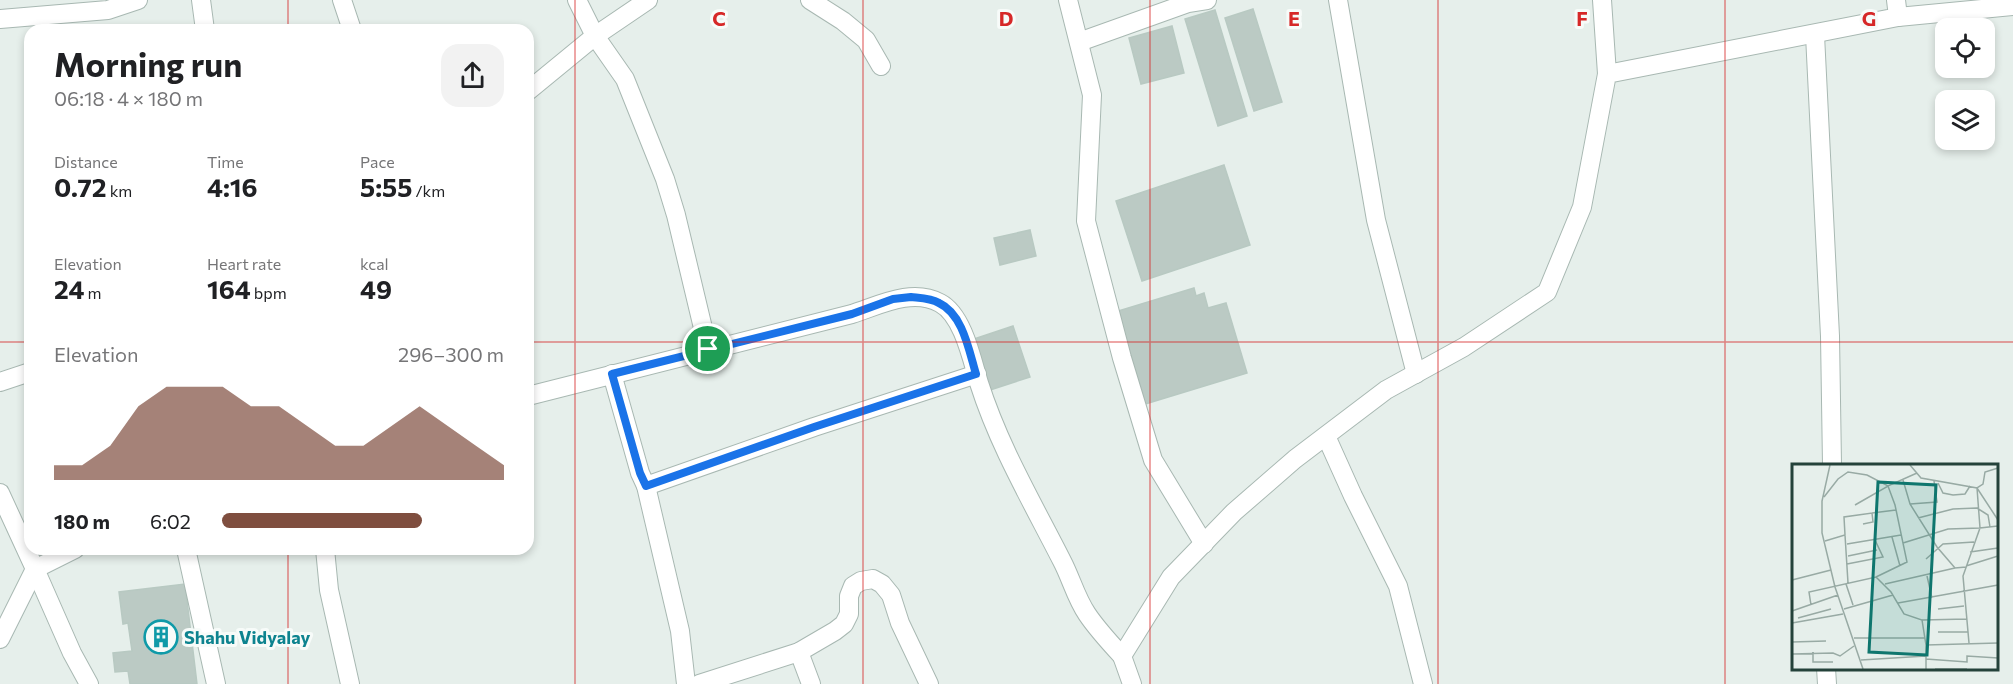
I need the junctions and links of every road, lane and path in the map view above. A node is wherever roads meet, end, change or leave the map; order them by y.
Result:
1 (138, 0) edge
2 (201, 0) edge
3 (342, 0) edge
4 (577, 0) edge
5 (648, 0) edge
6 (810, 0) edge
7 (1068, 0) edge
8 (1207, 0) edge
9 (1338, 0) edge
10 (1602, 0) edge
11 (2013, 6) edge
12 (50, 8) edge
13 (1897, 8) edge
14 (0, 19) edge
15 (204, 24) edge
16 (350, 24) edge
17 (1815, 35) junction
18 (594, 36) junction
19 (1079, 42) junction
20 (881, 66) dead end
21 (1607, 75) junction
22 (534, 86) edge
23 (708, 349) junction
24 (24, 374) edge
25 (612, 374) junction
26 (976, 374) junction
27 (1416, 374) junction
28 (0, 382) edge
29 (534, 394) edge
30 (1326, 436) junction
31 (1832, 464) edge
32 (646, 486) junction
33 (0, 493) edge
34 (1204, 544) junction
35 (24, 545) edge
36 (29, 555) edge
37 (63, 555) edge
38 (187, 555) edge
39 (326, 555) edge
40 (35, 569) junction
41 (0, 639) edge
42 (799, 652) junction
43 (1122, 656) junction
44 (1826, 669) edge
45 (89, 684) edge
46 (216, 684) edge
47 (350, 684) edge
48 (686, 684) edge
49 (699, 684) edge
50 (811, 684) edge
51 (929, 684) edge
52 (1132, 684) edge
53 (1423, 684) edge
54 (1827, 684) edge

1 - 12 street
2 - 15 street
3 - 16 street
4 - 18 street
5 - 18 street
6 - 20 street
7 - 19 street
8 - 19 street
9 - 27 street
10 - 21 street
11 - 13 street
12 - 14 street
13 - 17 street
17 - 21 street
17 - 31 street
18 - 22 street
18 - 23 street
19 - 34 street
21 - 27 street
23 - 25 street
23 - 26 street
24 - 28 street
25 - 29 street
25 - 32 street
26 - 32 street
26 - 43 street
27 - 30 street
30 - 34 street
30 - 53 street
32 - 48 street
33 - 35 street
34 - 43 street
36 - 40 street
37 - 40 street
38 - 46 street
39 - 47 street
40 - 41 street
40 - 45 street
42 - 49 street
42 - 50 street
42 - 51 street
43 - 52 street
44 - 54 street

